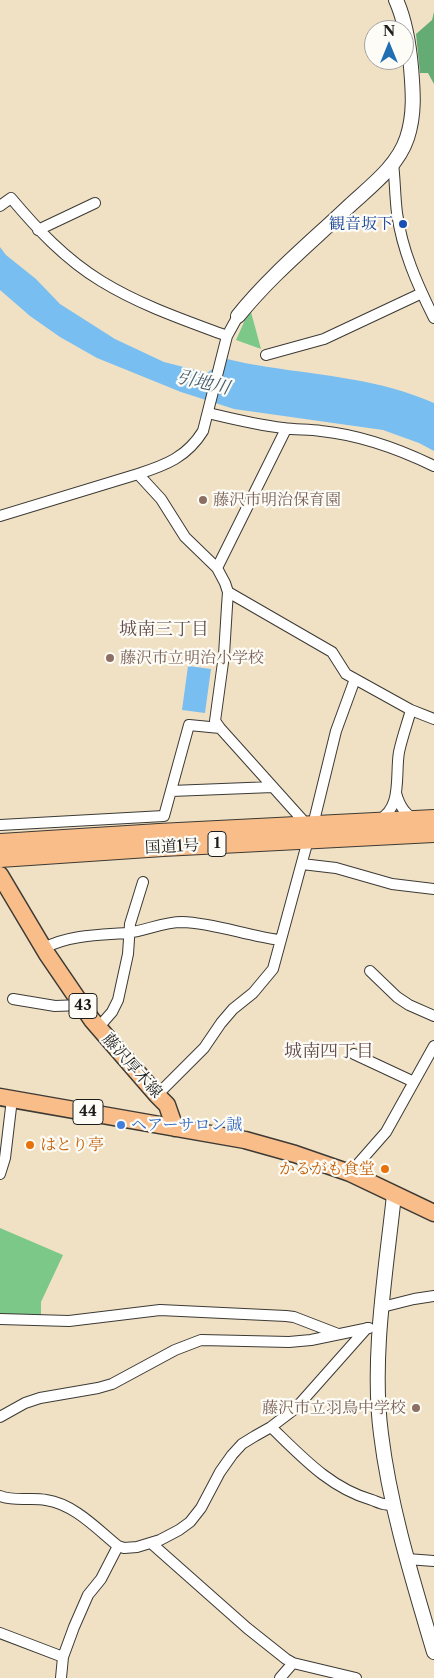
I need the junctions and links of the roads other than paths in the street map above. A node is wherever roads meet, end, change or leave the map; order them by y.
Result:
1 (395, 1) edge
2 (394, 163) junction
3 (94, 203) dead end
4 (0, 206) edge
5 (38, 230) junction
6 (422, 293) junction
7 (238, 316) joint
8 (434, 318) edge
9 (227, 336) junction
10 (266, 355) dead end
11 (208, 413) junction
12 (286, 429) junction
13 (434, 466) edge
14 (138, 474) junction
15 (0, 516) edge
16 (216, 568) junction
17 (228, 592) junction
18 (355, 679) junction
19 (411, 710) junction
20 (434, 719) edge
21 (220, 728) junction
22 (273, 787) junction
23 (171, 791) junction
24 (396, 793) junction
25 (426, 820) edge
26 (369, 823) junction
27 (0, 825) edge
28 (310, 830) junction
29 (434, 833) edge
30 (0, 844) edge
31 (0, 858) edge
32 (302, 864) junction
33 (0, 875) edge
34 (143, 882) dead end
35 (434, 890) edge
36 (128, 932) junction
37 (280, 940) junction
38 (44, 948) junction
39 (370, 971) dead end
40 (13, 999) dead end
41 (82, 1005) junction
42 (434, 1016) edge
43 (98, 1028) junction
44 (434, 1046) edge
45 (354, 1054) dead end
46 (414, 1082) junction
47 (157, 1096) junction
48 (6, 1098) edge
49 (175, 1128) junction
50 (350, 1173) junction
51 (0, 1174) edge
52 (394, 1196) junction
53 (434, 1213) edge
54 (434, 1296) edge
55 (382, 1307) junction
56 (0, 1319) edge
57 (374, 1327) junction
58 (338, 1334) junction
59 (0, 1416) edge
60 (271, 1427) junction
61 (0, 1496) edge
62 (394, 1504) junction
63 (151, 1543) junction
64 (118, 1546) junction
65 (407, 1559) junction
66 (434, 1561) edge
67 (0, 1633) edge
68 (434, 1652) edge
69 (63, 1657) junction
70 (293, 1663) junction
71 (61, 1678) edge
72 (280, 1678) edge
73 (356, 1678) edge

1 - 2 street
2 - 6 street
2 - 7 street
3 - 5 street
4 - 5 street
5 - 9 street
6 - 8 street
6 - 10 street
7 - 9 street
9 - 11 street
11 - 12 street
11 - 14 street
12 - 13 street
12 - 16 street
14 - 15 street
14 - 16 street
16 - 17 street
17 - 18 street
17 - 21 street
18 - 19 street
18 - 28 street
19 - 20 street
19 - 24 street
21 - 22 street
21 - 23 street
22 - 23 street
22 - 28 street
23 - 27 street
24 - 25 street
24 - 26 street
25 - 26 highway, 国道1号 / 1
26 - 28 highway, 国道1号 / 1
28 - 29 highway, 国道1号 / 1
28 - 30 highway, 国道1号 / 1
28 - 31 highway, 国道1号 / 1
28 - 32 street
32 - 35 street
32 - 37 street
33 - 38 main road, 藤沢厚木線 / 43
34 - 36 street
36 - 37 street
36 - 38 street
36 - 43 street
37 - 47 street
38 - 41 main road, 藤沢厚木線 / 43
39 - 42 street
40 - 41 street
41 - 43 main road, 藤沢厚木線 / 43
43 - 47 main road, 藤沢厚木線 / 43
44 - 46 street
45 - 46 street
46 - 50 street
47 - 49 main road, 藤沢厚木線 / 43
48 - 49 main road, 44
48 - 51 street
49 - 50 main road
50 - 52 main road
52 - 53 main road
52 - 55 street
54 - 55 street
55 - 57 street
56 - 58 street
57 - 58 street
57 - 60 street
57 - 62 street
58 - 59 street
60 - 62 street
60 - 63 street
61 - 64 street
62 - 65 street
63 - 64 street
63 - 70 street
64 - 69 street
65 - 66 street
65 - 68 street
67 - 69 street
69 - 71 street
70 - 72 street
70 - 73 street

